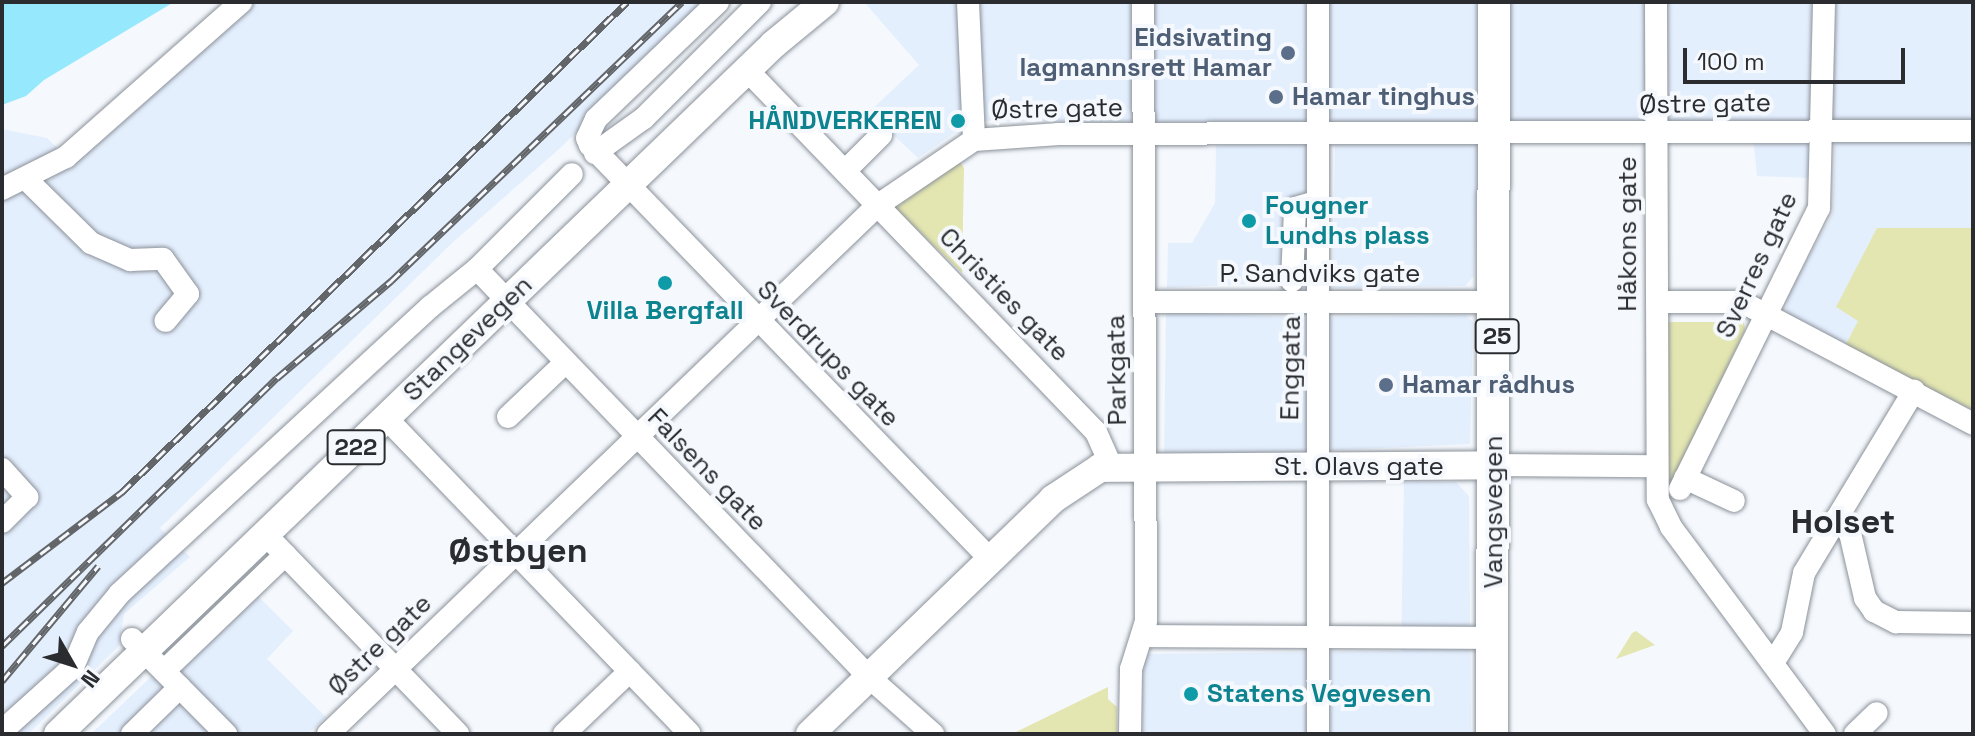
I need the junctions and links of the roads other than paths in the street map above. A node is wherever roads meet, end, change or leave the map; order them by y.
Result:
1 (241, 2) edge
2 (718, 2) edge
3 (760, 2) edge
4 (805, 2) edge
5 (825, 2) edge
6 (968, 2) edge
7 (1143, 2) edge
8 (1318, 2) edge
9 (1494, 2) edge
10 (1656, 2) edge
11 (1824, 2) edge
12 (774, 44) junction
13 (747, 70) junction
14 (1823, 131) junction
15 (1973, 131) edge
16 (1656, 132) junction
17 (881, 135) dead end
18 (1145, 135) junction
19 (1319, 136) junction
20 (1496, 136) junction
21 (974, 140) junction
22 (595, 153) junction
23 (845, 171) junction
24 (572, 174) dead end
25 (26, 179) junction
26 (626, 185) junction
27 (2, 189) edge
28 (1319, 201) junction
29 (878, 205) junction
30 (477, 269) junction
31 (1292, 281) dead end
32 (506, 302) junction
33 (1144, 302) junction
34 (1319, 302) junction
35 (1497, 302) junction
36 (1657, 302) junction
37 (1766, 317) junction
38 (165, 321) dead end
39 (757, 321) junction
40 (565, 363) junction
41 (1914, 391) junction
42 (508, 417) dead end
43 (386, 418) junction
44 (1973, 424) edge
45 (637, 438) junction
46 (1107, 456) junction
47 (1494, 465) junction
48 (1146, 466) junction
49 (1656, 466) junction
50 (1318, 468) junction
51 (2, 469) edge
52 (1734, 501) dead end
53 (1836, 519) junction
54 (2, 522) edge
55 (265, 534) junction
56 (516, 553) junction
57 (285, 555) junction
58 (992, 561) junction
59 (1973, 623) edge
60 (1142, 636) junction
61 (1318, 636) junction
62 (1494, 638) junction
63 (147, 653) junction
64 (1773, 663) junction
65 (396, 669) junction
66 (630, 671) junction
67 (869, 677) junction
68 (180, 687) junction
69 (1877, 713) dead end
70 (2, 731) edge
71 (58, 734) edge
72 (132, 734) edge
73 (226, 734) edge
74 (328, 734) edge
75 (458, 734) edge
76 (564, 734) edge
77 (690, 734) edge
78 (810, 734) edge
79 (933, 734) edge
80 (1130, 734) edge
81 (1318, 734) edge
82 (1492, 734) edge
83 (1825, 734) edge
84 (1855, 734) edge

1 - 25 street
2 - 22 street
3 - 22 street
4 - 12 main road, Stangevegen / 222
5 - 12 main road, Stangevegen / 222
6 - 21 street
7 - 18 street, Parkgata
8 - 19 street, Enggata
9 - 20 highway, Vangsvegen / 25
10 - 16 street, Håkons gate
11 - 14 street, Sverres gate
12 - 13 main road, Stangevegen / 222
13 - 23 street, Christies gate
13 - 26 main road, Stangevegen / 222
14 - 15 street, Østre gate
14 - 16 street, Østre gate
14 - 37 street, Sverres gate
16 - 20 street, Østre gate
16 - 36 street, Håkons gate
17 - 23 street
18 - 19 street, Østre gate
18 - 21 street, Østre gate
18 - 33 street, Parkgata
19 - 20 street, Østre gate
19 - 28 street, Enggata
20 - 35 highway, Vangsvegen / 25
21 - 29 street, Østre gate
22 - 26 street, Sverdrups gate
23 - 29 street, Christies gate
24 - 30 street
25 - 27 street
25 - 38 street
26 - 32 main road, Stangevegen / 222
26 - 39 street, Sverdrups gate
28 - 31 street
28 - 34 street, Enggata
29 - 39 street, Østre gate
29 - 46 street, Christies gate
30 - 32 street, Falsens gate
30 - 70 street
32 - 40 street, Falsens gate
32 - 43 main road, Stangevegen / 222
33 - 34 street, P. Sandviks gate
33 - 48 street, Parkgata
34 - 35 street, P. Sandviks gate
34 - 50 street, Enggata
35 - 47 highway, Vangsvegen / 25
36 - 37 street
36 - 49 street, Håkons gate
37 - 41 street
37 - 52 street, Sverres gate
39 - 45 street, Østre gate
39 - 58 street, Sverdrups gate
40 - 42 street
40 - 45 street, Falsens gate
41 - 44 street
41 - 53 street
43 - 55 main road, Stangevegen / 222
43 - 56 street
45 - 56 street, Østre gate
45 - 67 street, Falsens gate
46 - 48 main road, St. Olavs gate
46 - 58 main road, St. Olavs gate
47 - 49 street, St. Olavs gate
47 - 50 main road, St. Olavs gate
47 - 62 highway, Vangsvegen / 25
48 - 50 main road, St. Olavs gate
48 - 60 street, Parkgata
49 - 64 street
50 - 61 street, Enggata
51 - 54 street
53 - 59 street
53 - 64 street
55 - 57 street
55 - 63 main road, Stangevegen / 222
56 - 65 street, Østre gate
56 - 66 street
57 - 63 street
57 - 65 street
58 - 67 main road, St. Olavs gate
60 - 61 street
60 - 80 street, Parkgata
61 - 62 street
61 - 81 street, Enggata
62 - 82 highway, Vangsvegen / 25
63 - 68 street
63 - 71 main road, Stangevegen / 222
64 - 83 street
65 - 74 street, Østre gate
65 - 75 street
66 - 76 street
66 - 77 street
67 - 78 main road, St. Olavs gate
67 - 79 street
68 - 72 street
68 - 73 street
69 - 84 street

